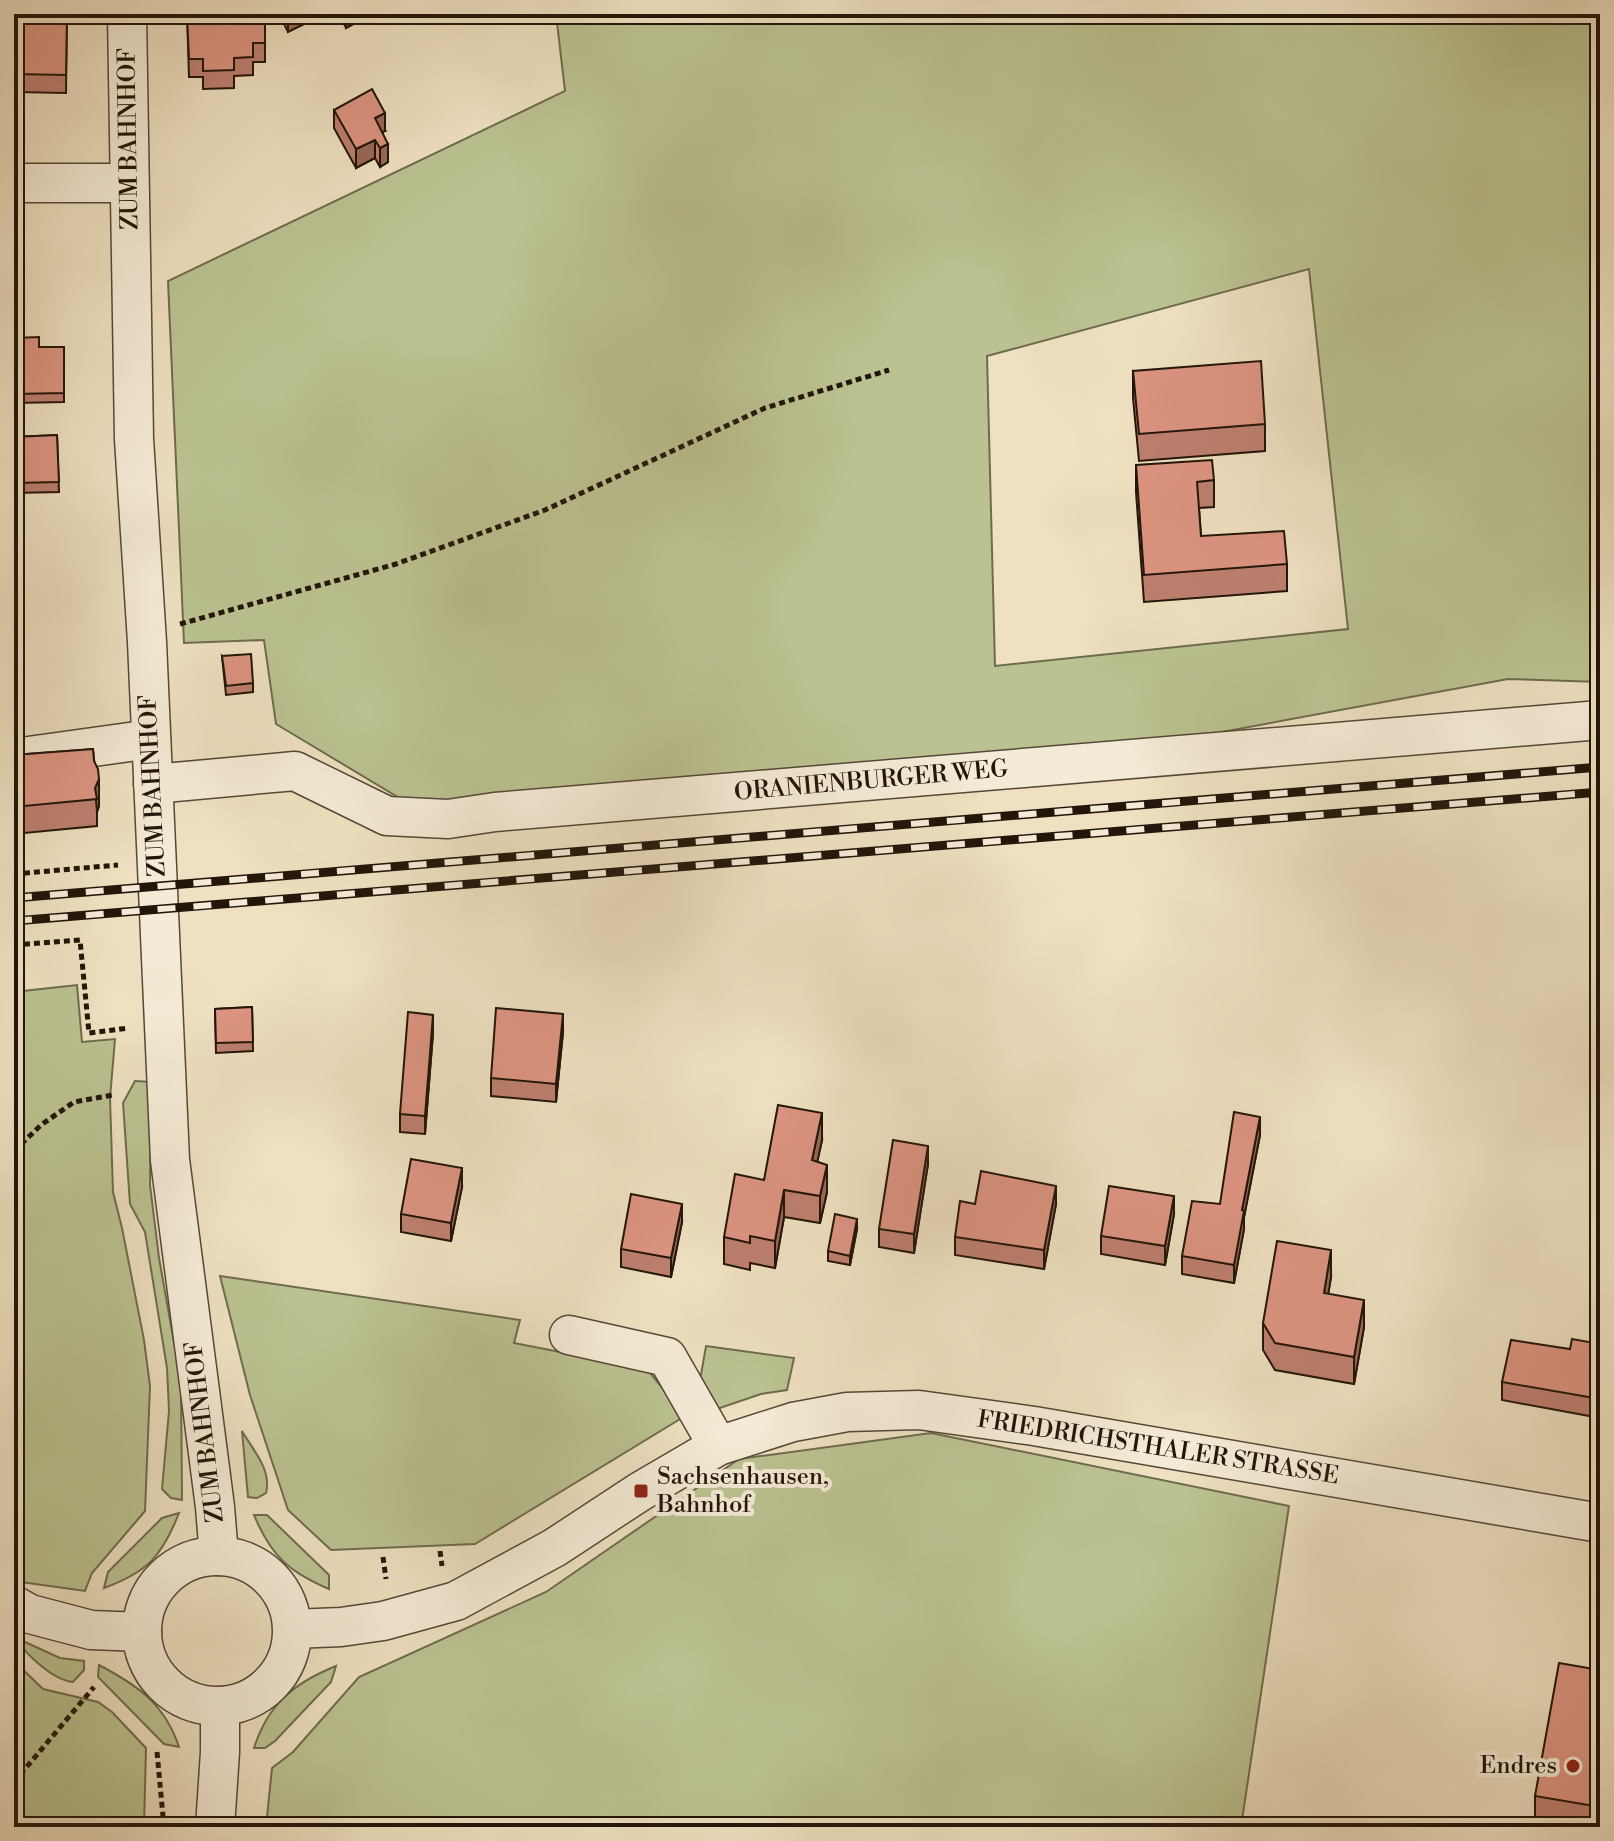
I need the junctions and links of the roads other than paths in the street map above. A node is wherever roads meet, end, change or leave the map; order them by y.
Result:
1 (127, 14) edge
2 (14, 183) edge
3 (129, 183) junction
4 (1600, 720) edge
5 (151, 739) junction
6 (14, 758) edge
7 (153, 784) junction
8 (569, 1335) dead end
9 (718, 1446) junction
10 (1600, 1523) edge
11 (219, 1556) junction
12 (14, 1605) edge
13 (293, 1629) junction
14 (142, 1632) junction
15 (220, 1706) junction
16 (215, 1827) edge

1 - 3 street, ZUM BAHNHOF
2 - 3 street
3 - 5 street, ZUM BAHNHOF
4 - 7 street, ORANIENBURGER WEG
5 - 6 street
5 - 7 street, ZUM BAHNHOF
7 - 11 street, ZUM BAHNHOF
8 - 9 street
9 - 10 street, FRIEDRICHSTHALER STRASSE
9 - 13 street, FRIEDRICHSTHALER STRASSE
11 - 13 street
11 - 14 street
12 - 14 street
13 - 15 street
14 - 15 street
15 - 16 street

